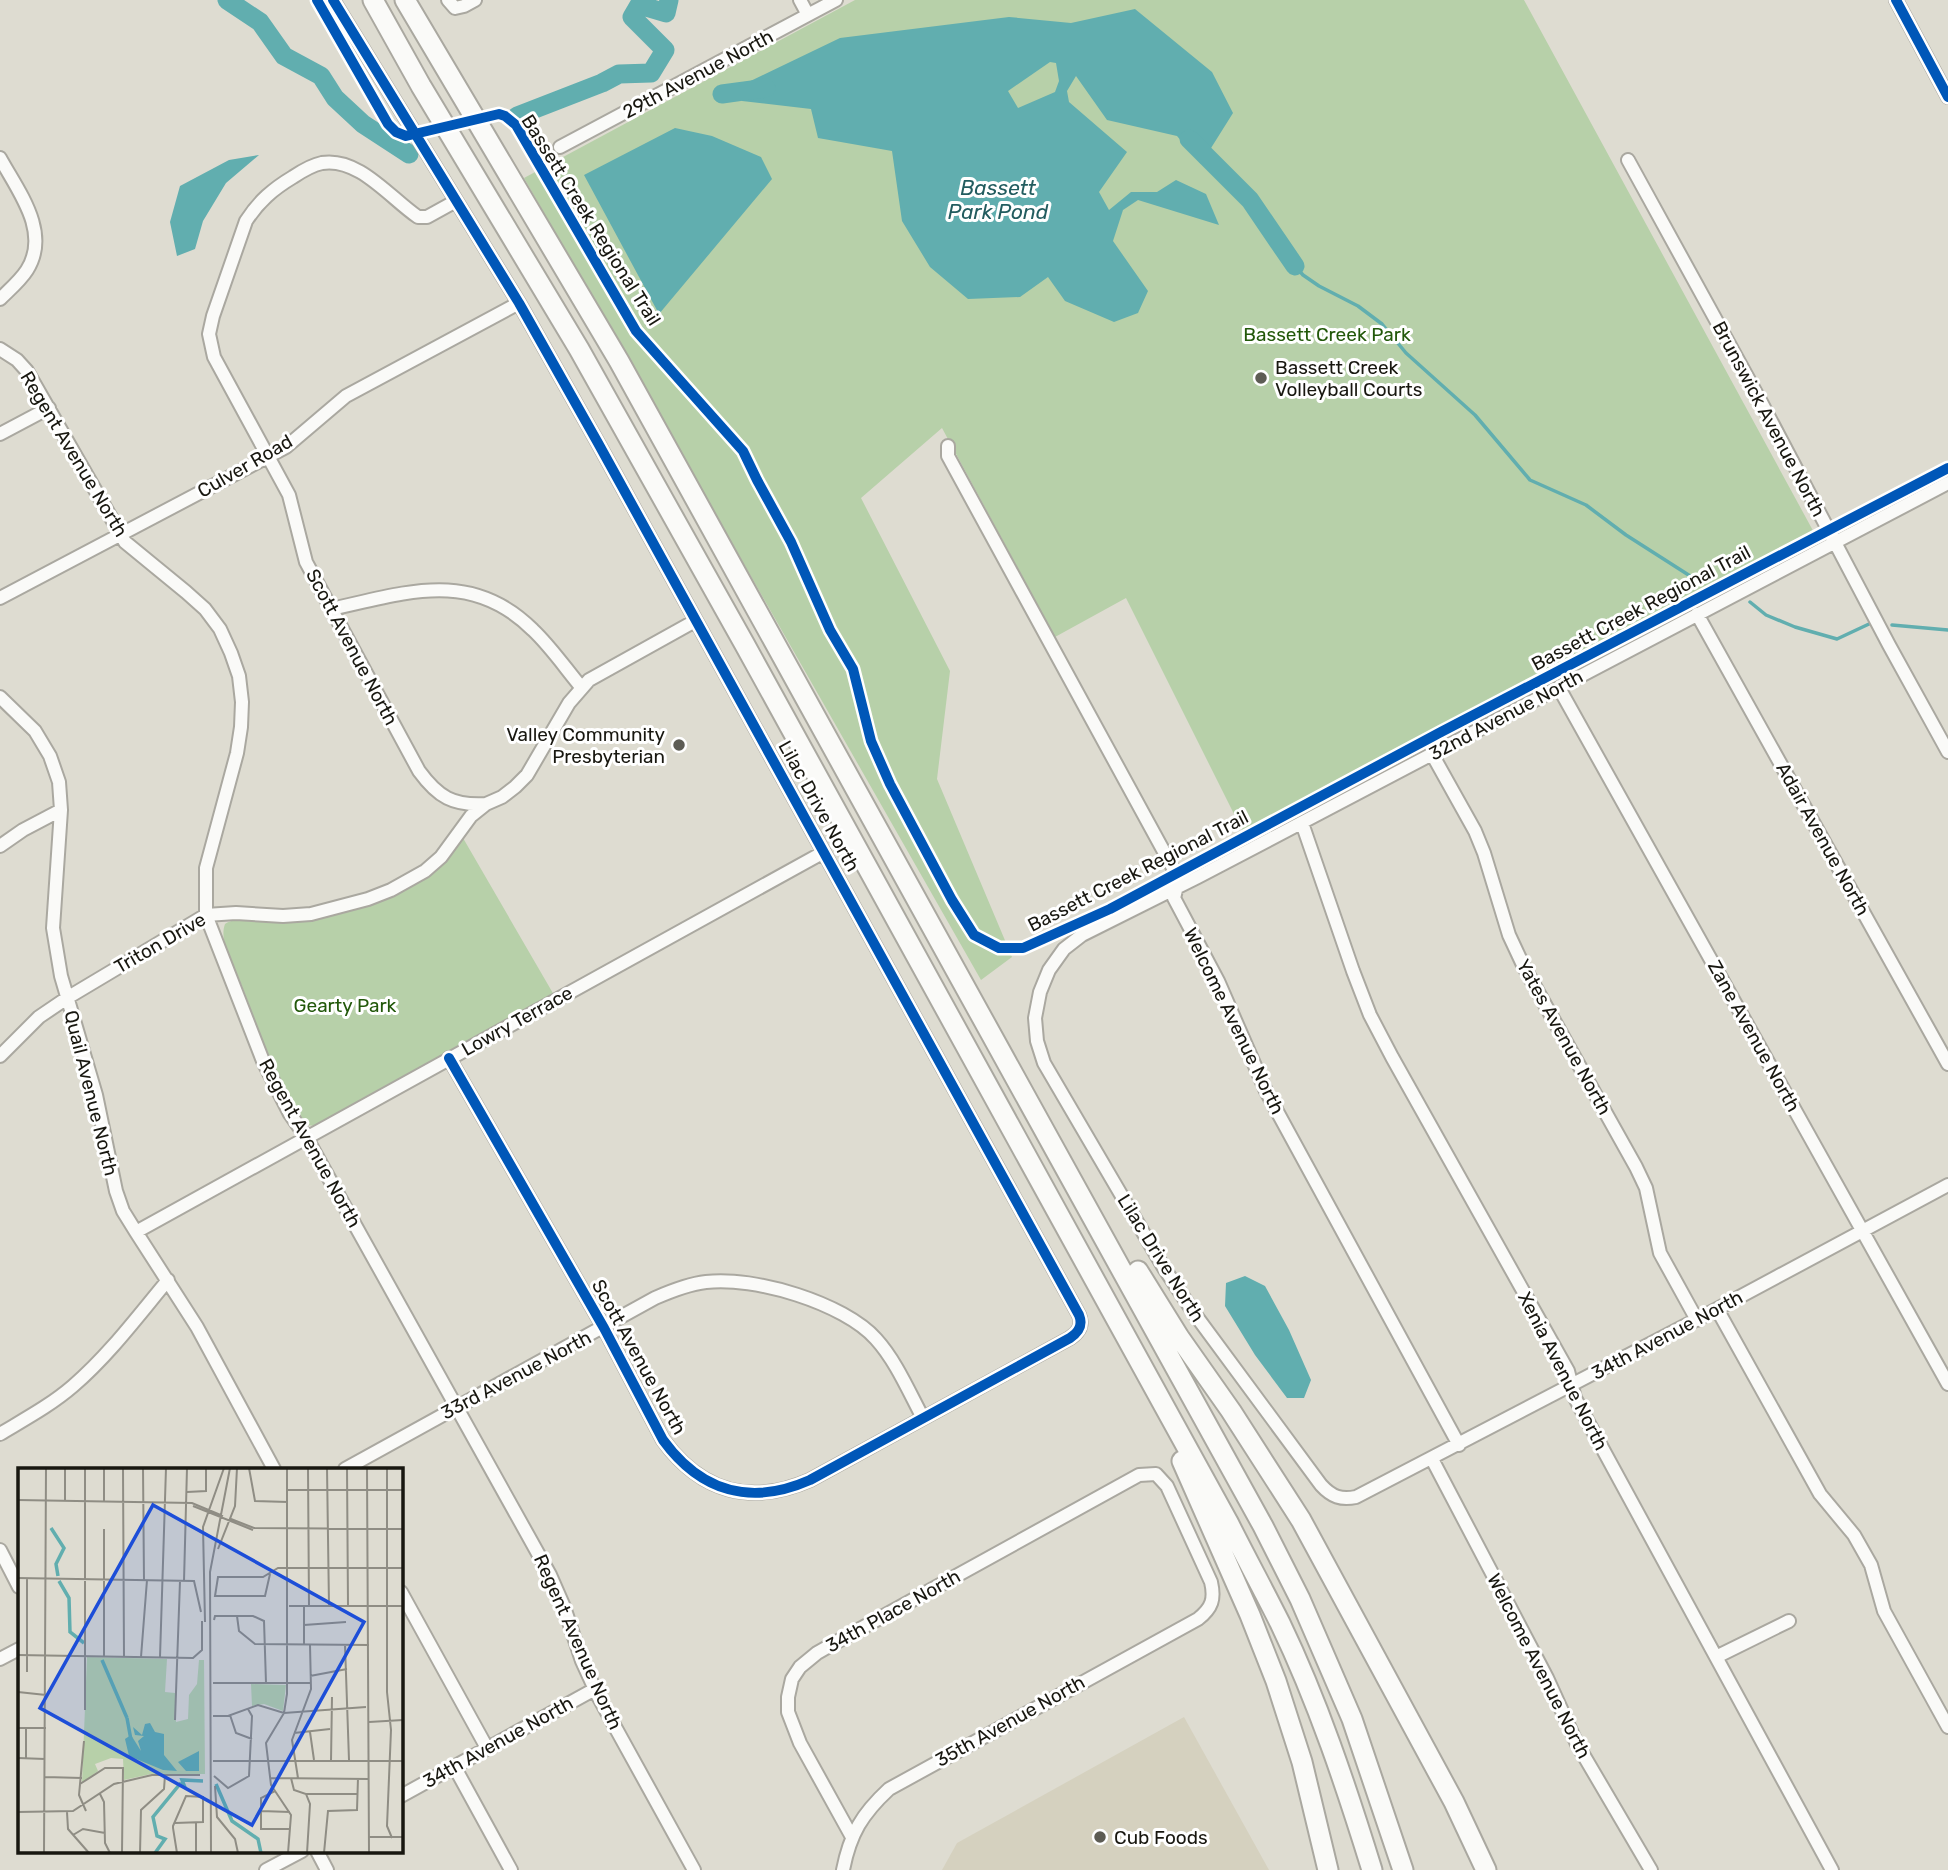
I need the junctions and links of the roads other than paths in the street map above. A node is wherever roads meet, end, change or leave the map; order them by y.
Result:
1 (333, 0) edge
2 (373, 0) edge
3 (405, 0) edge
4 (475, 0) edge
5 (800, 0) edge
6 (836, 0) edge
7 (1896, 0) edge
8 (452, 4) edge
9 (808, 15) junction
10 (1948, 97) edge
11 (560, 147) dead end
12 (0, 158) edge
13 (1628, 160) dead end
14 (456, 201) junction
15 (0, 299) edge
16 (519, 303) junction
17 (0, 349) edge
18 (49, 408) junction
19 (0, 435) edge
20 (948, 446) dead end
21 (268, 457) junction
22 (1948, 483) edge
23 (120, 535) junction
24 (1835, 542) junction
25 (0, 598) edge
26 (331, 609) junction
27 (1697, 614) junction
28 (695, 621) junction
29 (582, 688) junction
30 (1559, 688) junction
31 (0, 697) edge
32 (1948, 752) edge
33 (1432, 754) junction
34 (486, 804) junction
35 (61, 810) junction
36 (1301, 822) junction
37 (0, 846) edge
38 (824, 852) junction
39 (1177, 886) junction
40 (206, 915) junction
41 (1064, 949) joint
42 (67, 998) junction
43 (0, 1056) edge
44 (449, 1058) junction
45 (1948, 1064) edge
46 (306, 1137) junction
47 (1057, 1151) junction
48 (1948, 1185) edge
49 (1863, 1230) junction
50 (136, 1232) junction
51 (169, 1280) junction
52 (1717, 1309) junction
53 (1697, 1320) junction
54 (604, 1328) junction
55 (1080, 1328) joint
56 (1132, 1348) junction
57 (1948, 1384) edge
58 (1572, 1385) junction
59 (457, 1407) junction
60 (923, 1418) junction
61 (0, 1434) edge
62 (1459, 1445) junction
63 (1432, 1459) junction
64 (273, 1468) edge
65 (347, 1468) edge
66 (1345, 1499) joint
67 (0, 1550) edge
68 (18, 1585) edge
69 (402, 1596) edge
70 (1212, 1605) joint
71 (406, 1614) edge
72 (1789, 1621) dead end
73 (18, 1650) edge
74 (1716, 1657) junction
75 (0, 1659) edge
76 (595, 1689) junction
77 (1948, 1727) edge
78 (487, 1748) junction
79 (454, 1766) junction
80 (402, 1795) edge
81 (852, 1837) junction
82 (298, 1853) edge
83 (318, 1853) edge
84 (267, 1870) edge
85 (327, 1870) edge
86 (512, 1870) edge
87 (694, 1870) edge
88 (843, 1870) edge
89 (1328, 1870) edge
90 (1372, 1870) edge
91 (1403, 1870) edge
92 (1486, 1870) edge
93 (1651, 1870) edge
94 (1832, 1870) edge

1 - 14 street, Lilac Drive North
2 - 56 highway
3 - 47 highway
4 - 8 street
5 - 9 street
6 - 9 street, 29th Avenue North
7 - 10 street
9 - 11 street, 29th Avenue North
12 - 15 street
13 - 24 street, Brunswick Avenue North
14 - 16 street, Lilac Drive North
14 - 21 street, Scott Avenue North
16 - 21 street, Culver Road
16 - 28 street, Lilac Drive North
17 - 18 street, Regent Avenue North
18 - 19 street
18 - 23 street, Regent Avenue North
20 - 39 street, Welcome Avenue North
21 - 23 street, Culver Road
21 - 26 street, Scott Avenue North
22 - 24 street, 32nd Avenue North
23 - 25 street, Culver Road
23 - 40 street, Regent Avenue North
24 - 27 street, 32nd Avenue North
24 - 32 street, Brunswick Avenue North
26 - 29 street
26 - 34 street, Scott Avenue North
27 - 30 street, 32nd Avenue North
27 - 45 street, Adair Avenue North
28 - 29 street, Triton Drive
28 - 38 street, Lilac Drive North
29 - 34 street, Triton Drive
30 - 33 street, 32nd Avenue North
30 - 49 street, Zane Avenue North
31 - 35 street, Quail Avenue North
33 - 36 street, 32nd Avenue North
33 - 53 street, Yates Avenue North
34 - 40 street, Triton Drive
35 - 37 street
35 - 42 street, Quail Avenue North
36 - 39 street, 32nd Avenue North
36 - 58 street, Xenia Avenue North
38 - 44 street, Lowry Terrace
38 - 55 street, Lilac Drive North
39 - 41 street, 32nd Avenue North
39 - 62 street, Welcome Avenue North
40 - 42 street, Triton Drive
40 - 46 street, Regent Avenue North
41 - 66 street, Lilac Drive North
42 - 43 street, Triton Drive
42 - 50 street, Quail Avenue North
44 - 46 street, Lowry Terrace
44 - 54 street, Scott Avenue North
46 - 50 street, Lowry Terrace
46 - 59 street, Regent Avenue North
47 - 91 highway
47 - 92 highway
48 - 49 street, 34th Avenue North
49 - 52 street, 34th Avenue North
49 - 57 street, Zane Avenue North
50 - 51 street, Quail Avenue North
51 - 61 street
51 - 64 street, Quail Avenue North
52 - 53 street, 34th Avenue North
52 - 77 street
53 - 58 street, 34th Avenue North
54 - 59 street, 33rd Avenue North
54 - 60 street, 33rd Avenue North
54 - 60 street, Scott Avenue North
55 - 60 street, Scott Avenue North
56 - 89 highway
56 - 90 highway
58 - 62 street, 34th Avenue North
58 - 74 street, Xenia Avenue North
59 - 65 street, 33rd Avenue North
59 - 76 street, Regent Avenue North
62 - 63 street, 34th Avenue North
63 - 66 street, 34th Avenue North
63 - 93 street, Welcome Avenue North
67 - 68 street
69 - 71 street
70 - 81 street, 35th Avenue North
70 - 81 street, 34th Place North
71 - 78 street
72 - 74 street
73 - 75 street
74 - 94 street, Xenia Avenue North
76 - 78 street, 34th Avenue North
76 - 87 street, Regent Avenue North
78 - 79 street, 34th Avenue North
79 - 80 street, 34th Avenue North
79 - 86 street
81 - 88 street, 35th Avenue North
82 - 84 street
83 - 85 street

